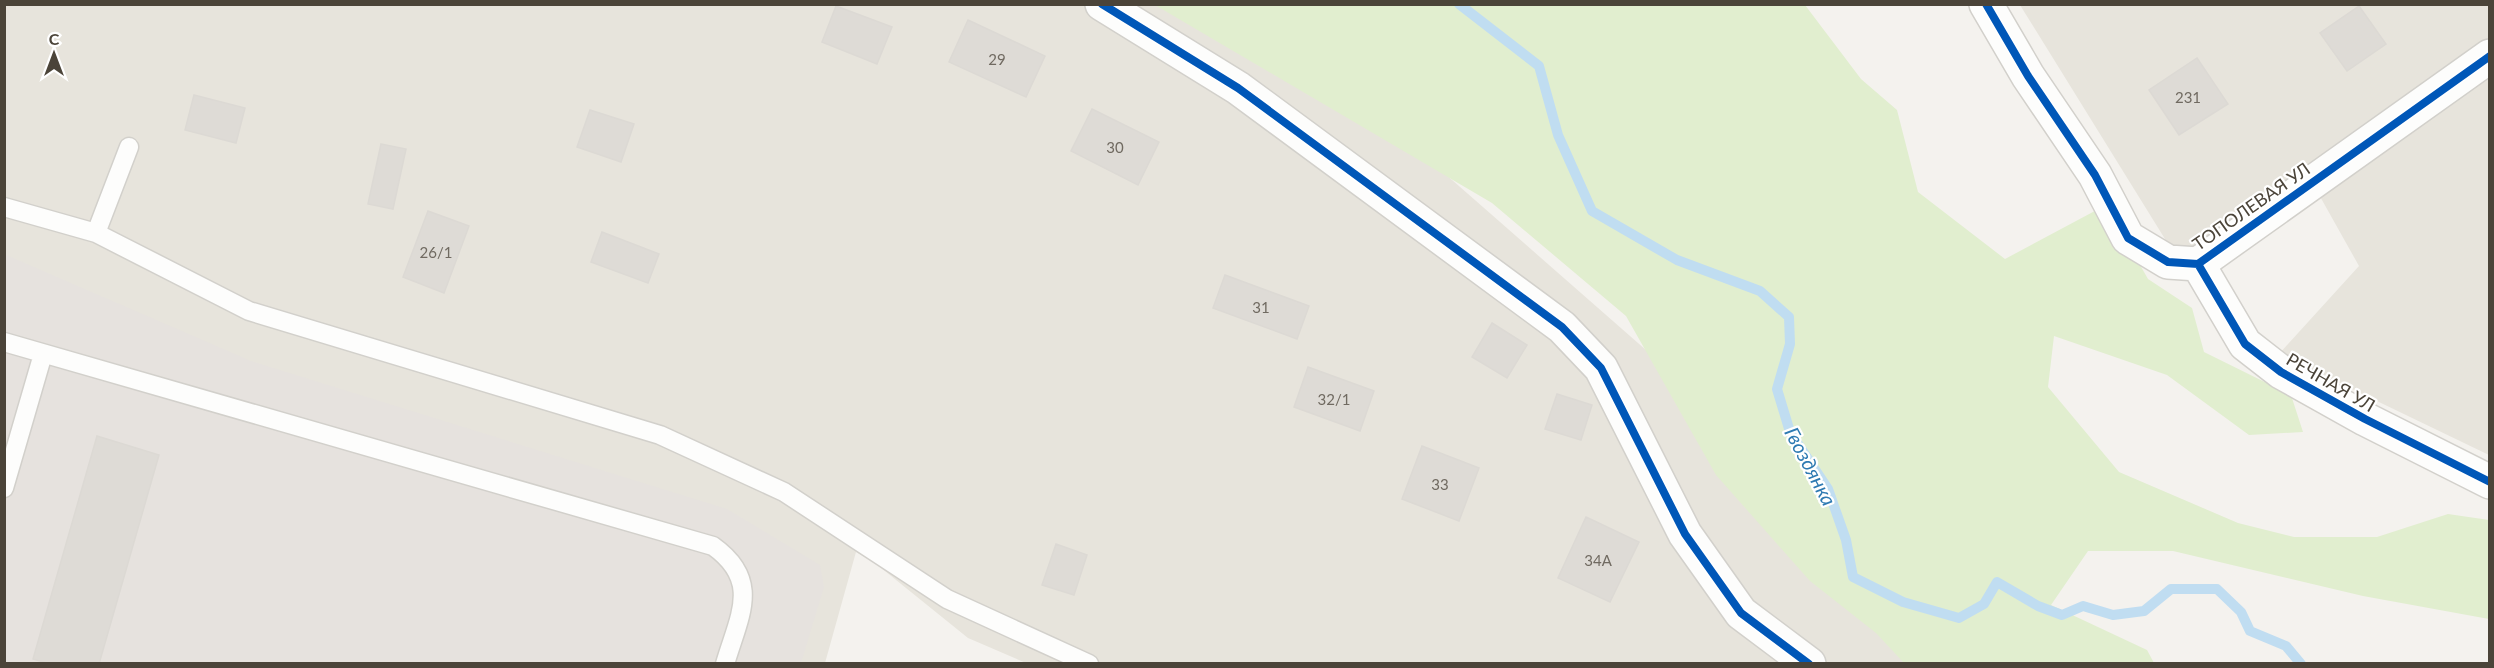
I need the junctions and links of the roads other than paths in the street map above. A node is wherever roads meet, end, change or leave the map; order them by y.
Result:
1 (1102, 4) edge
2 (1986, 4) edge
3 (2490, 56) edge
4 (129, 147) dead end
5 (4, 207) edge
6 (96, 233) junction
7 (2198, 264) junction
8 (4, 342) edge
9 (43, 354) junction
10 (2490, 482) edge
11 (4, 488) edge
12 (725, 663) edge
13 (1089, 663) edge
14 (1809, 663) edge

1 - 14 street
2 - 7 street, ТОПОЛЕВАЯ УЛ
3 - 7 street, ТОПОЛЕВАЯ УЛ
4 - 6 lane
5 - 6 lane
6 - 13 lane
7 - 10 street, РЕЧНАЯ УЛ
8 - 9 lane
9 - 11 lane
9 - 12 lane

